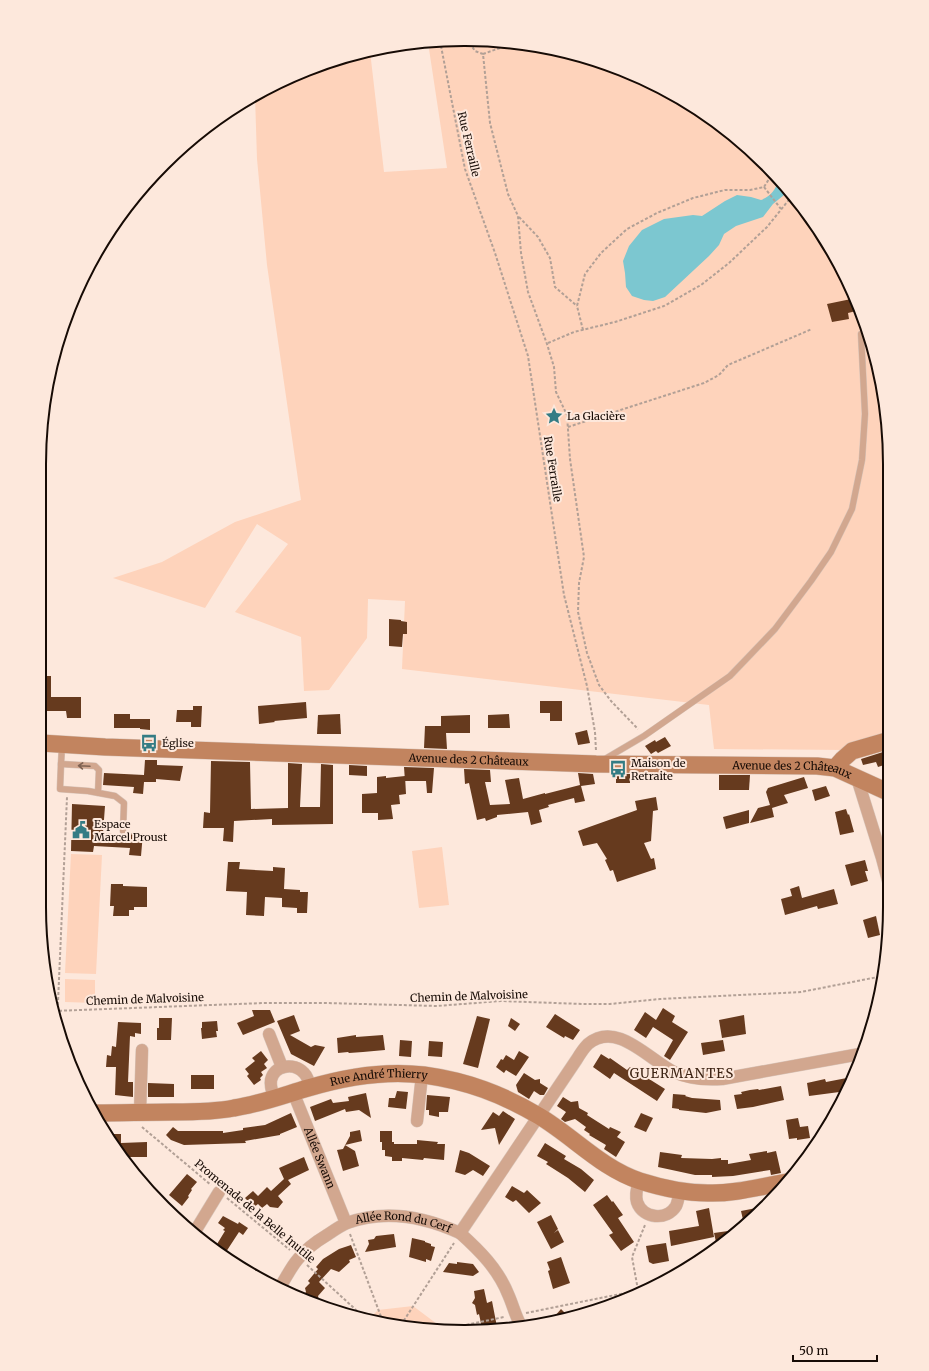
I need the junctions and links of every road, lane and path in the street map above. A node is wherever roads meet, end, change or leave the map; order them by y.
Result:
1 (472, 46) edge
2 (441, 47) edge
3 (500, 48) edge
4 (483, 54) junction
5 (769, 178) edge
6 (764, 188) junction
7 (789, 200) edge
8 (781, 209) junction
9 (518, 216) junction
10 (577, 306) junction
11 (812, 329) dead end
12 (583, 330) junction
13 (861, 334) dead end
14 (547, 344) junction
15 (568, 427) junction
16 (644, 736) junction
17 (883, 742) edge
18 (46, 743) edge
19 (62, 744) junction
20 (61, 764) junction
21 (596, 764) junction
22 (835, 768) junction
23 (857, 778) junction
24 (67, 790) junction
25 (883, 790) edge
26 (98, 793) junction
27 (123, 831) dead end
28 (883, 862) edge
29 (877, 977) edge
30 (58, 1007) edge
31 (58, 1010) edge
32 (269, 1034) dead end
33 (142, 1050) dead end
34 (856, 1055) edge
35 (282, 1067) junction
36 (422, 1075) junction
37 (310, 1087) junction
38 (293, 1092) junction
39 (274, 1098) junction
40 (140, 1112) junction
41 (100, 1113) edge
42 (539, 1116) junction
43 (417, 1121) dead end
44 (638, 1180) junction
45 (777, 1184) edge
46 (680, 1190) junction
47 (219, 1192) junction
48 (649, 1215) junction
49 (346, 1223) junction
50 (197, 1228) edge
51 (460, 1234) junction
52 (299, 1258) junction
53 (282, 1283) edge
54 (638, 1287) edge
55 (623, 1294) edge
56 (357, 1311) edge
57 (381, 1317) edge
58 (404, 1320) edge
59 (518, 1320) edge
60 (487, 1324) edge

1 - 4 path
2 - 21 path, Rue Ferraille
3 - 4 path
4 - 9 path
5 - 6 path
6 - 8 path
6 - 10 path
7 - 8 path
8 - 12 path
9 - 10 path
9 - 14 path
10 - 12 path
11 - 15 path
12 - 14 path
13 - 16 lane
14 - 15 path
15 - 16 path
16 - 21 lane
17 - 22 main road
18 - 19 main road, Avenue des 2 Châteaux
19 - 20 lane
19 - 21 main road, Avenue des 2 Châteaux
20 - 24 lane
26 -> 20 lane
21 - 22 main road, Avenue des 2 Châteaux
22 - 23 main road, Avenue des 2 Châteaux
23 - 25 main road, Avenue des 2 Châteaux
23 - 28 street
24 - 26 lane
24 - 30 path
26 - 27 lane
29 - 31 path, Chemin de Malvoisine
32 - 35 street
33 - 40 street
34 - 42 street, Allée Rond du Cerf
35 - 37 street
35 - 39 street
36 - 37 main road, Rue André Thierry
36 - 42 main road, Rue André Thierry
36 - 43 street
37 - 38 main road, Rue André Thierry
38 - 39 main road, Rue André Thierry
38 - 49 street, Allée Swann
39 - 40 main road, Rue André Thierry
40 - 41 main road, Rue André Thierry
40 - 47 path, Promenade de la Belle Inutile
42 - 44 main road, Rue André Thierry
42 - 51 street, Allée Rond du Cerf
44 - 46 main road, Rue André Thierry
44 - 48 street
45 - 46 main road, Rue André Thierry
46 - 48 street
47 - 50 street
47 - 52 path, Promenade de la Belle Inutile
48 - 54 path
49 - 51 street, Allée Rond du Cerf
49 - 52 street, Allée Rond du Cerf
49 - 57 path
51 - 58 path
51 - 59 street
52 - 53 street, Allée Rond du Cerf
52 - 56 path, Promenade de la Belle Inutile
55 - 59 path
59 - 60 path

